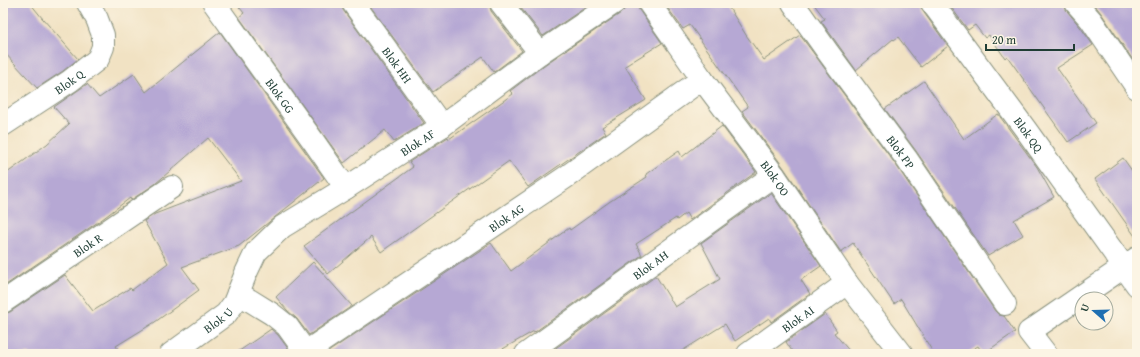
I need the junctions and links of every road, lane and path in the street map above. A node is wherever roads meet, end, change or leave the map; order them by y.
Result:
1 (214, 3) edge
2 (353, 3) edge
3 (502, 3) edge
4 (614, 3) edge
5 (649, 3) edge
6 (793, 3) edge
7 (932, 3) edge
8 (1076, 3) edge
9 (93, 11) edge
10 (540, 53) junction
11 (702, 79) junction
12 (1137, 88) edge
13 (3, 125) edge
14 (442, 126) junction
15 (774, 175) junction
16 (172, 187) dead end
17 (346, 188) junction
18 (1130, 263) edge
19 (847, 283) junction
20 (1137, 285) edge
21 (238, 293) junction
22 (3, 302) edge
23 (1005, 304) dead end
24 (307, 353) edge
25 (171, 354) edge
26 (526, 354) edge
27 (748, 354) edge
28 (902, 354) edge
29 (1046, 354) edge

1 - 17 street, Blok GG
2 - 14 street, Blok HH
3 - 10 street
4 - 10 street, Blok AF
5 - 11 street, Blok OO
6 - 23 street, Blok PP
7 - 18 street, Blok QQ
8 - 12 street
9 - 13 street, Blok Q
10 - 14 street, Blok AF
11 - 15 street, Blok OO
11 - 24 street, Blok AG
14 - 17 street, Blok AF
15 - 19 street, Blok OO
15 - 26 street, Blok AH
16 - 22 street, Blok R
17 - 21 street, Blok AF
18 - 20 street, Blok QQ
18 - 29 street
19 - 27 street, Blok AI
19 - 28 street, Blok OO
21 - 24 street
21 - 25 street, Blok U

